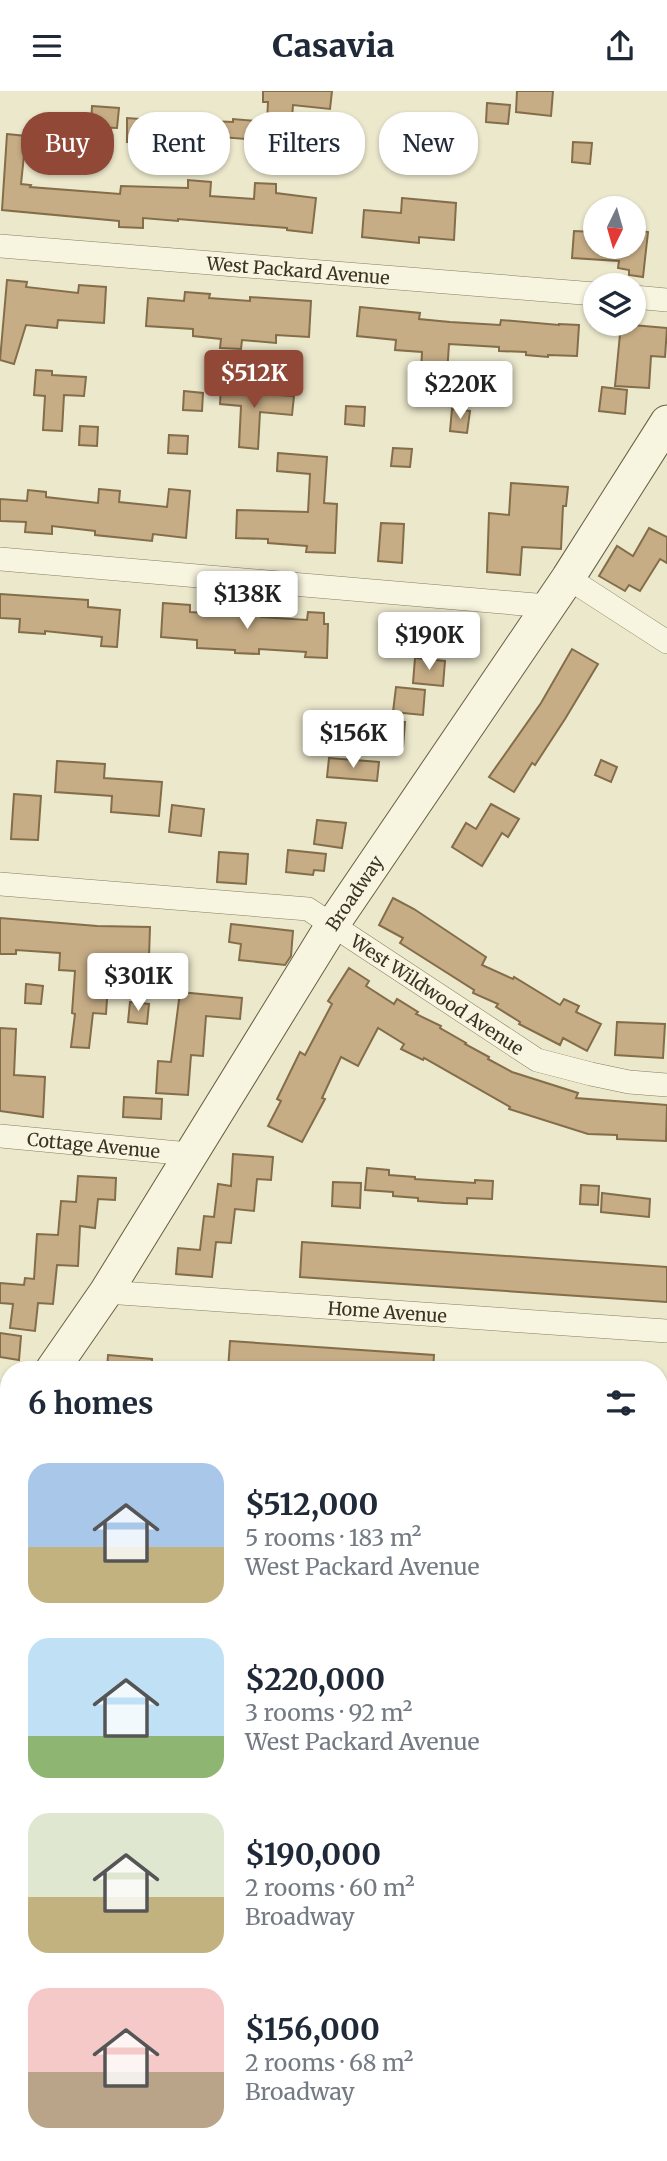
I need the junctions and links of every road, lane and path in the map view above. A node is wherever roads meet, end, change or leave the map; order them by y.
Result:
1 (0, 246) edge
2 (583, 293) edge
3 (646, 298) edge
4 (667, 300) edge
5 (667, 422) edge
6 (0, 559) edge
7 (568, 578) junction
8 (547, 606) junction
9 (667, 642) edge
10 (0, 884) edge
11 (333, 924) junction
12 (667, 1085) edge
13 (0, 1136) edge
14 (189, 1154) junction
15 (106, 1292) junction
16 (667, 1331) edge
17 (58, 1361) edge

1 - 2 street, West Packard Avenue
3 - 4 street
5 - 7 main road, Broadway
6 - 8 street
7 - 8 main road, Broadway
7 - 9 street
8 - 11 main road, Broadway
10 - 11 street, West Wildwood Avenue
11 - 12 street, West Wildwood Avenue
11 - 14 main road, Broadway
13 - 14 street, Cottage Avenue
14 - 15 main road, Broadway
15 - 16 street, Home Avenue
15 - 17 main road, Broadway

